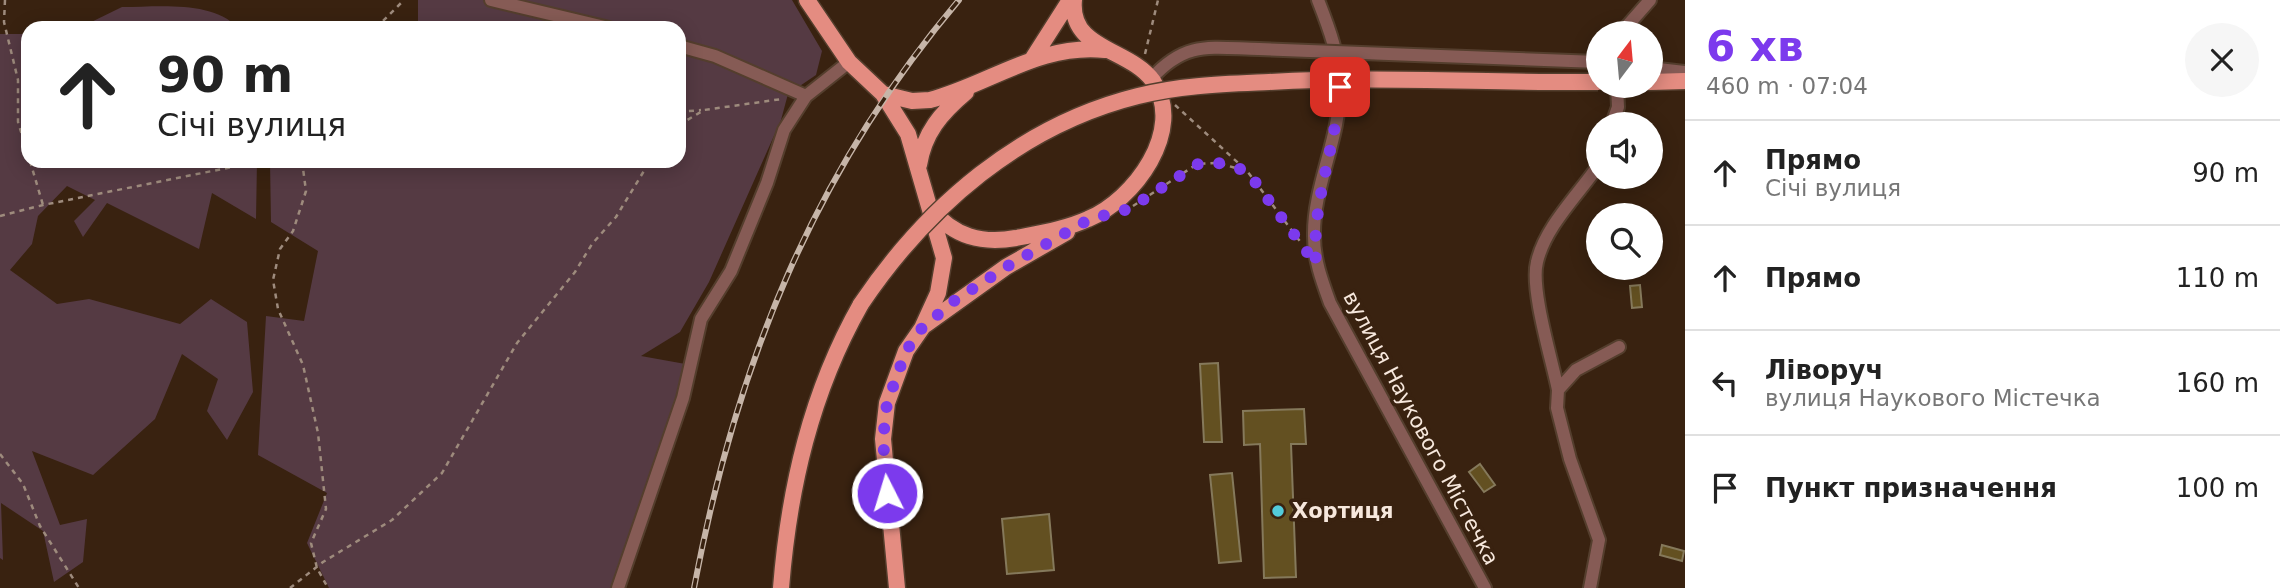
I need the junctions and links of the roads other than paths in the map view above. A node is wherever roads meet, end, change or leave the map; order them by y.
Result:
1 (491, 0) edge
2 (1072, 0) edge
3 (1318, 0) edge
4 (1650, 0) edge
5 (811, 5) edge
6 (580, 21) edge
7 (1632, 21) edge
8 (686, 48) edge
9 (1112, 51) junction
10 (1033, 58) junction
11 (849, 62) junction
12 (1586, 62) edge
13 (1663, 69) edge
14 (1685, 72) edge
15 (1148, 75) junction
16 (1685, 81) edge
17 (1586, 82) edge
18 (1663, 82) edge
19 (977, 83) junction
20 (883, 94) junction
21 (806, 96) junction
22 (918, 167) junction
23 (1586, 183) edge
24 (926, 202) junction
25 (1090, 219) junction
26 (922, 328) junction
27 (1619, 347) dead end
28 (1558, 390) junction
29 (618, 588) edge
30 (781, 588) edge
31 (897, 588) edge
32 (1485, 588) edge
33 (1590, 588) edge

1 - 6 street
2 - 9 main road
2 - 10 main road
3 - 32 street, вулиця Наукового Містечка
4 - 7 street
5 - 11 main road
8 - 21 street
9 - 10 main road
9 - 15 main road
10 - 19 main road
11 - 20 main road
11 - 21 street
12 - 15 street, bridge
13 - 14 street
15 - 25 main road
16 - 18 main road
17 - 30 main road, bridge
19 - 20 main road
19 - 22 main road
20 - 22 main road
21 - 29 street
22 - 24 main road
23 - 28 street
24 - 25 main road
24 - 26 main road
25 - 26 main road
26 - 31 main road
27 - 28 street
28 - 33 street

